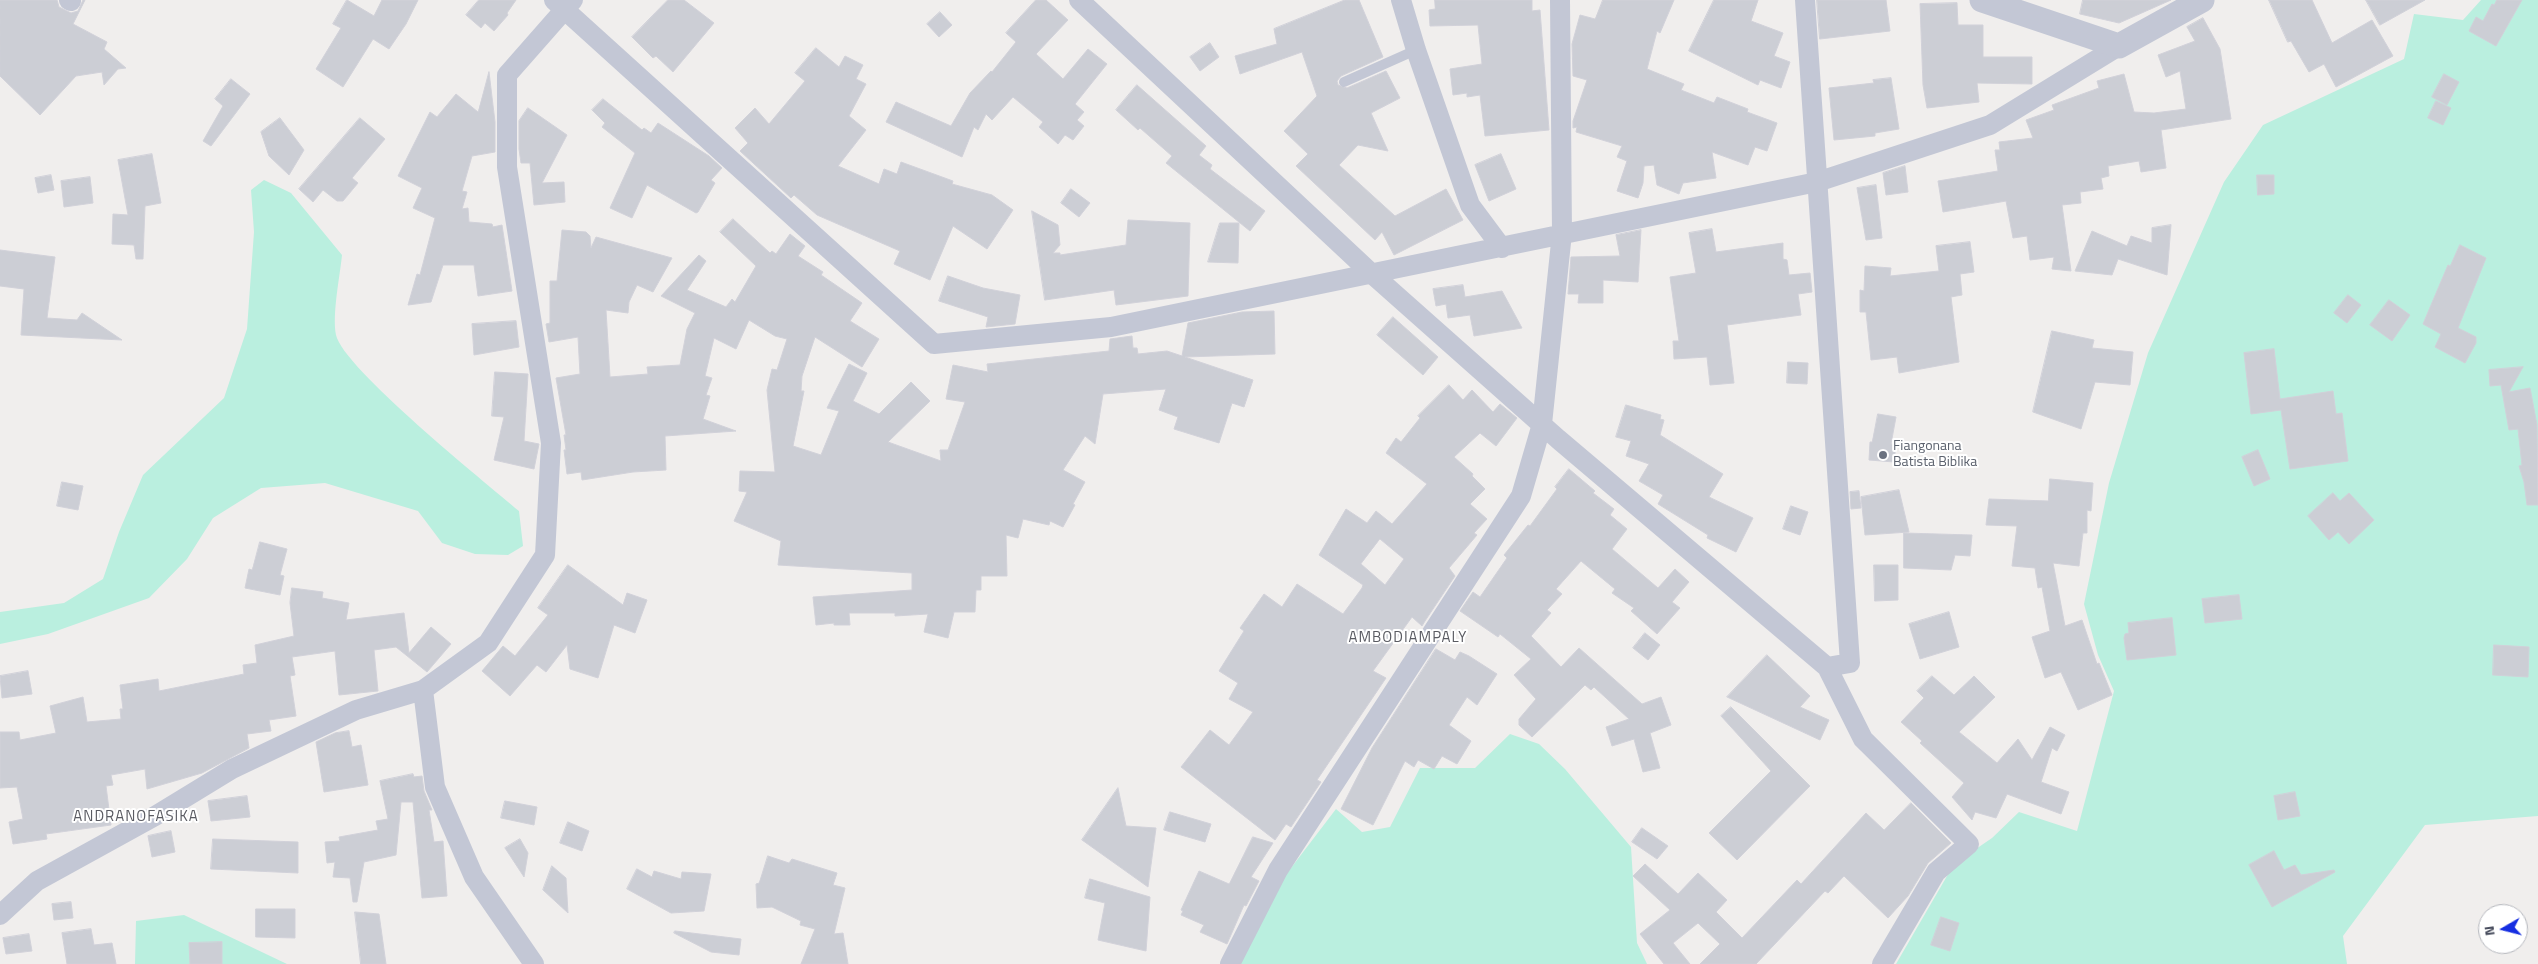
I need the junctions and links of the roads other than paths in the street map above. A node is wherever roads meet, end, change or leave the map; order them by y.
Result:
1 (1079, 0) edge
2 (1402, 0) edge
3 (1560, 0) edge
4 (1805, 0) edge
5 (1982, 0) edge
6 (2202, 0) edge
7 (564, 3) edge
8 (2119, 46) junction
9 (1416, 50) junction
10 (1344, 82) dead end
11 (1817, 182) junction
12 (1562, 233) junction
13 (1502, 248) junction
14 (1371, 273) junction
15 (1542, 424) junction
16 (1827, 667) junction
17 (423, 690) junction
18 (0, 915) edge
19 (534, 964) edge
20 (1230, 964) edge
21 (1882, 964) edge

1 - 14 street
2 - 9 street
3 - 12 street
4 - 11 street
5 - 8 street
6 - 8 street
7 - 14 street
7 - 17 street
8 - 11 street
9 - 10 lane
9 - 13 street
11 - 12 street
11 - 16 street
12 - 13 street
12 - 15 street
13 - 14 street
14 - 15 street
15 - 16 street
15 - 20 street
16 - 21 street
17 - 18 street
17 - 19 street

